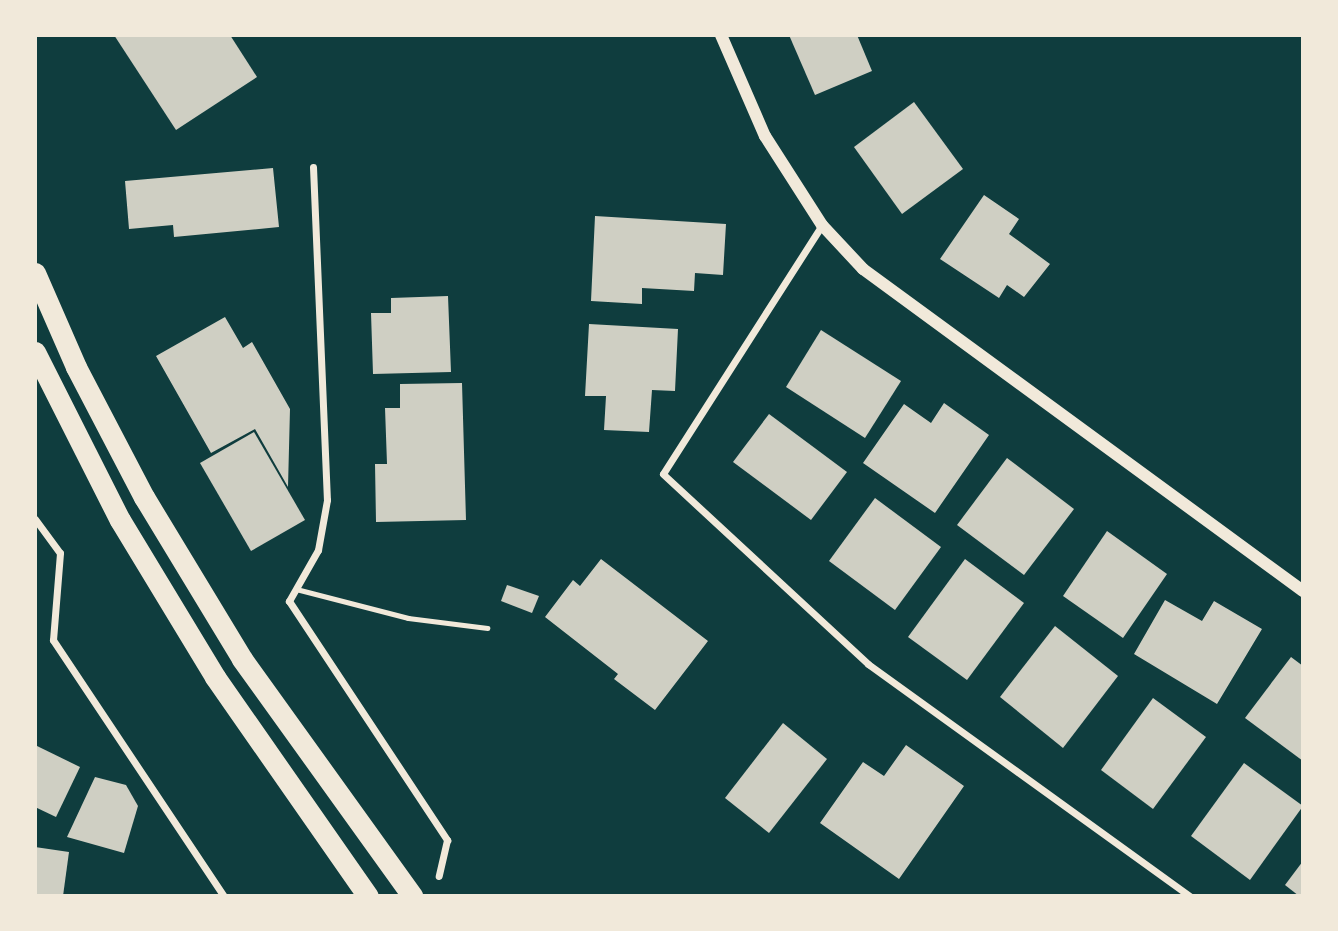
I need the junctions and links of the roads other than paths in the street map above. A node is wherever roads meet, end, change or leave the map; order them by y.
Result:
1 (720, 35) edge
2 (313, 167) dead end
3 (822, 225) junction
4 (35, 273) edge
5 (35, 352) edge
6 (35, 519) edge
7 (296, 589) junction
8 (1303, 591) edge
9 (487, 628) dead end
10 (439, 876) dead end
11 (224, 896) edge
12 (368, 896) edge
13 (412, 896) edge
14 (1190, 896) edge

1 - 3 street
2 - 7 street
3 - 8 street
3 - 14 street
4 - 13 highway
5 - 12 highway
6 - 11 street
7 - 9 lane
7 - 10 street

